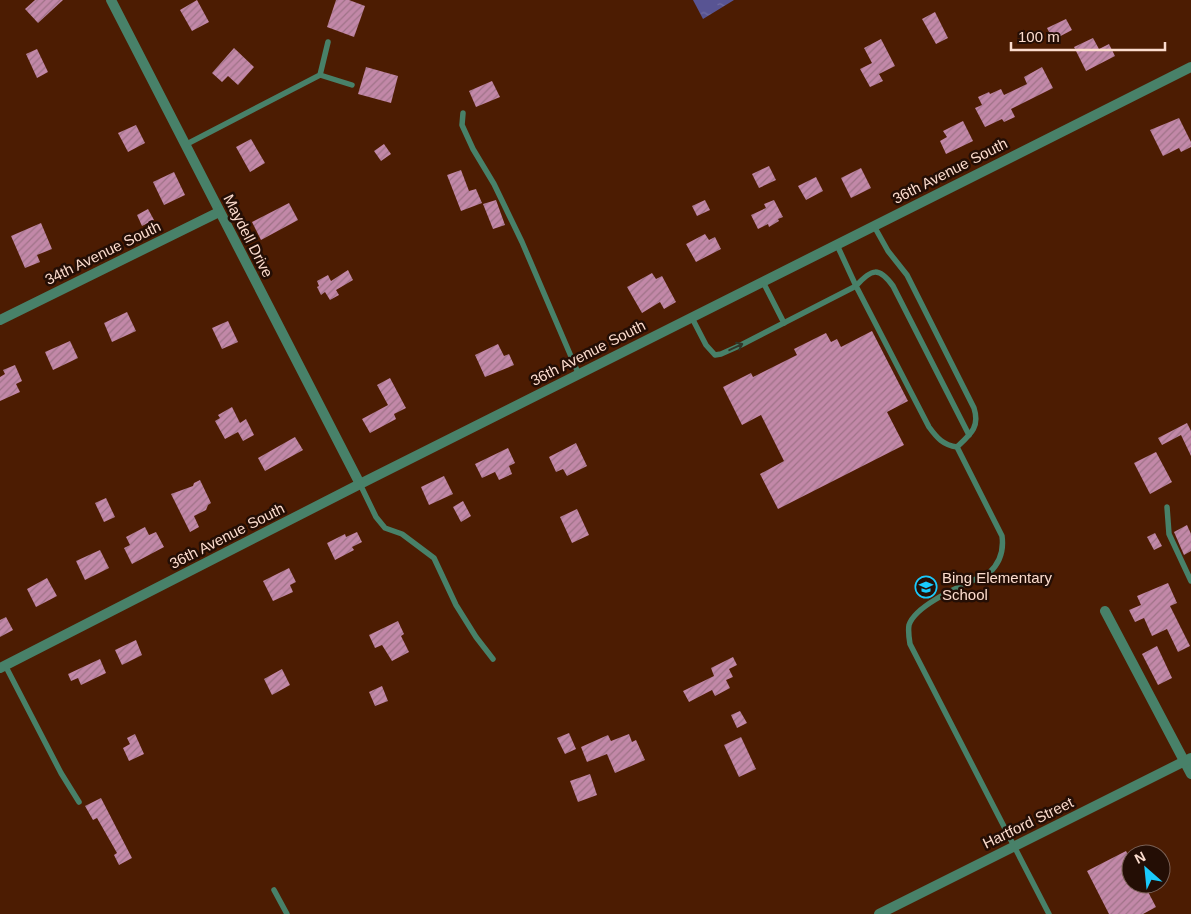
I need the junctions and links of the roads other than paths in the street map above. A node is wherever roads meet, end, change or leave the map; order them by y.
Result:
1 (111, 0) edge
2 (328, 42) dead end
3 (1191, 67) edge
4 (320, 74) junction
5 (352, 85) dead end
6 (463, 113) dead end
7 (185, 145) junction
8 (219, 212) junction
9 (874, 226) junction
10 (836, 245) junction
11 (763, 282) junction
12 (856, 286) junction
13 (692, 318) junction
14 (0, 320) edge
15 (784, 323) junction
16 (579, 375) junction
17 (969, 436) junction
18 (957, 446) junction
19 (360, 484) junction
20 (1167, 507) dead end
21 (1191, 581) edge
22 (1105, 611) dead end
23 (493, 659) dead end
24 (2, 667) edge
25 (1188, 760) edge
26 (1191, 774) edge
27 (79, 802) dead end
28 (1013, 847) junction
29 (274, 890) dead end
30 (287, 914) edge
31 (879, 914) edge
32 (1048, 914) edge

1 - 7 street, Maydell Drive
2 - 4 lane
3 - 9 street, 36th Avenue South
4 - 5 lane
4 - 7 lane
6 - 16 lane
7 - 8 street, Maydell Drive
8 - 14 street, 34th Avenue South
8 - 19 street, Maydell Drive
9 - 10 street, 36th Avenue South
9 - 17 lane
10 - 11 street, 36th Avenue South
10 - 12 lane
11 - 13 street, 36th Avenue South
11 - 15 lane
12 - 15 lane
12 - 17 lane
12 - 18 lane
13 -> 15 lane
13 - 16 street, 36th Avenue South
16 - 19 street, 36th Avenue South
17 - 18 lane
18 - 28 lane
19 - 23 lane
19 - 24 street, 36th Avenue South
20 - 21 lane
22 - 25 street
24 - 27 lane
25 - 26 street
25 - 28 street, Hartford Street
28 - 31 street, Hartford Street
28 - 32 lane
29 - 30 lane

